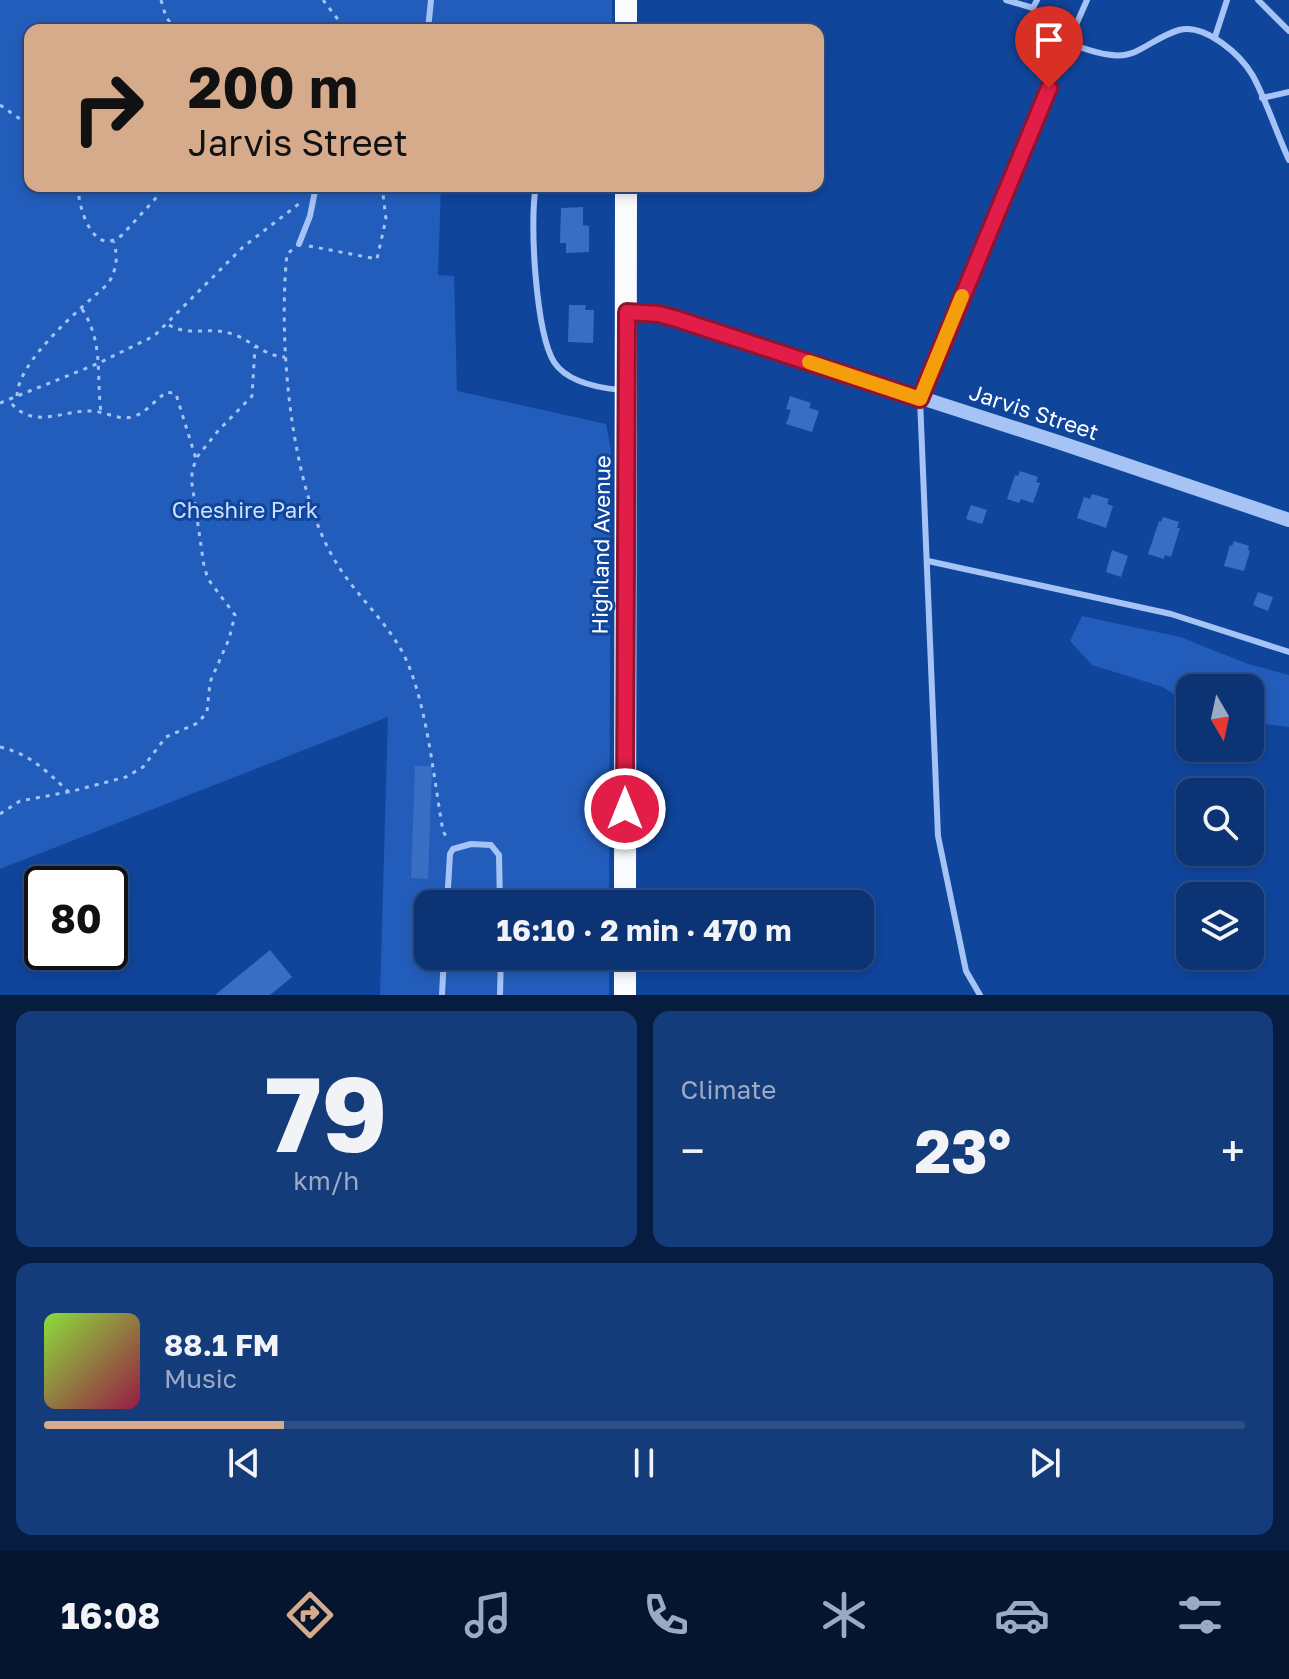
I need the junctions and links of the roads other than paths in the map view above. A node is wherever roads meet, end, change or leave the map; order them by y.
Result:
1 (431, 0) edge
2 (626, 0) edge
3 (1006, 0) edge
4 (1037, 0) edge
5 (1087, 0) edge
6 (1227, 0) edge
7 (1258, 0) edge
8 (429, 24) edge
9 (626, 24) edge
10 (1289, 31) edge
11 (1215, 37) junction
12 (1070, 44) junction
13 (1289, 92) edge
14 (1262, 98) junction
15 (1289, 160) edge
16 (315, 192) edge
17 (536, 192) edge
18 (626, 192) edge
19 (299, 244) road end
20 (627, 312) junction
21 (627, 391) junction
22 (920, 399) junction
23 (1289, 520) edge
24 (928, 561) junction
25 (1289, 652) edge
26 (448, 890) edge
27 (500, 890) edge
28 (625, 890) edge
29 (443, 970) edge
30 (501, 970) edge
31 (625, 970) edge
32 (442, 995) edge
33 (500, 995) edge
34 (625, 995) edge
35 (980, 995) edge

1 - 8 lane
2 - 9 highway
3 - 4 lane
5 - 12 lane
6 - 11 lane
7 - 10 lane
11 - 12 lane
11 - 14 lane
12 - 22 lane
13 - 14 lane
14 - 15 lane
16 - 19 lane
17 - 21 lane
18 - 20 highway, Highland Avenue
20 - 21 highway, Highland Avenue
20 - 22 street, Jarvis Street
21 - 28 highway, Highland Avenue
22 - 23 street, Jarvis Street
22 - 24 lane
24 - 25 lane
24 - 35 lane
26 - 27 lane
29 - 32 lane
30 - 33 lane
31 - 34 highway

